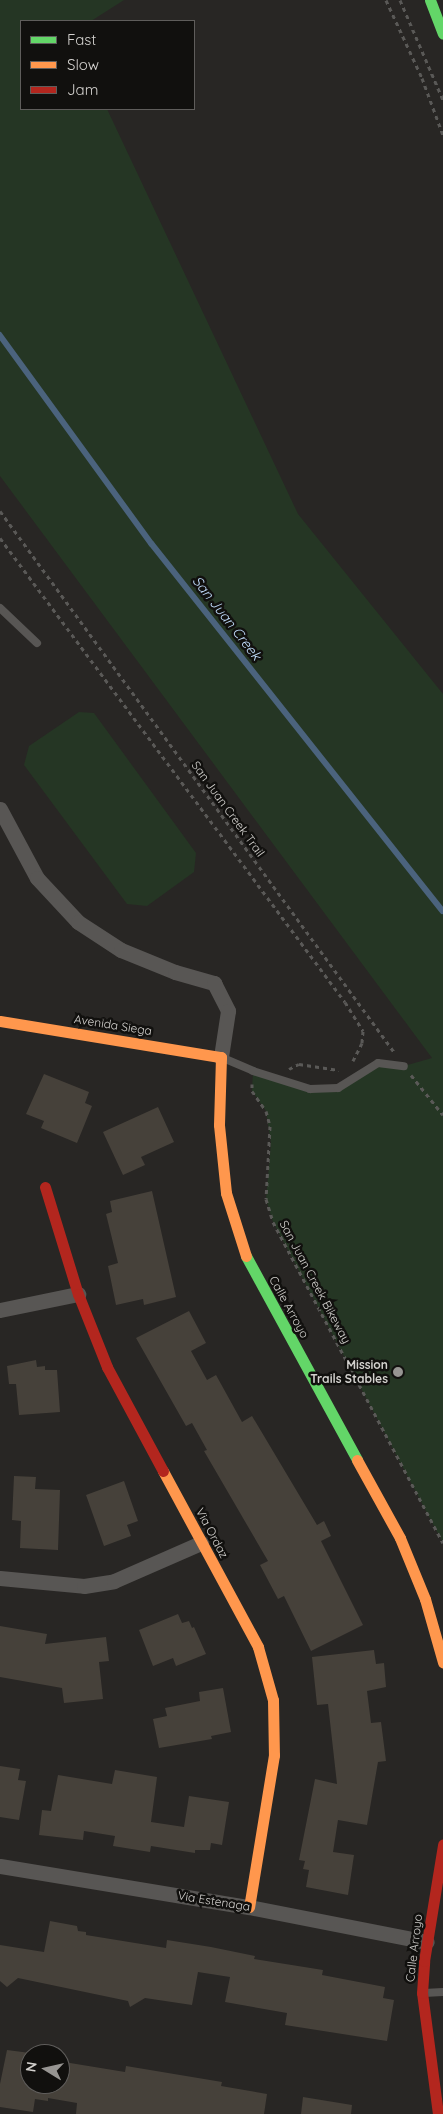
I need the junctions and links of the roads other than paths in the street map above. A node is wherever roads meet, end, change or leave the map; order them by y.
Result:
1 (430, 0) edge
2 (443, 34) edge
3 (0, 608) edge
4 (37, 643) dead end
5 (0, 809) edge
6 (0, 1021) edge
7 (221, 1057) junction
8 (404, 1066) road end
9 (45, 1187) dead end
10 (78, 1294) junction
11 (0, 1310) edge
12 (201, 1543) junction
13 (0, 1578) edge
14 (443, 1662) edge
15 (443, 1845) edge
16 (442, 1864) edge
17 (0, 1866) edge
18 (249, 1907) junction
19 (427, 1942) junction
20 (443, 1992) edge
21 (422, 1993) junction
22 (438, 2114) edge

1 - 2 street
3 - 4 lane
5 - 7 street
6 - 7 street, Avenida Siega
7 - 8 lane
7 - 14 street, Calle Arroyo
9 - 10 street, Via Ordaz
10 - 11 street
10 - 12 street, Via Ordaz
12 - 13 street
12 - 18 street, Via Ordaz
15 - 16 street, Calle Arroyo
16 - 19 street, Calle Arroyo
17 - 18 street, Via Estenaga
18 - 19 street, Via Estenaga
19 - 21 street, Calle Arroyo
20 - 21 lane
21 - 22 street, Calle Arroyo

